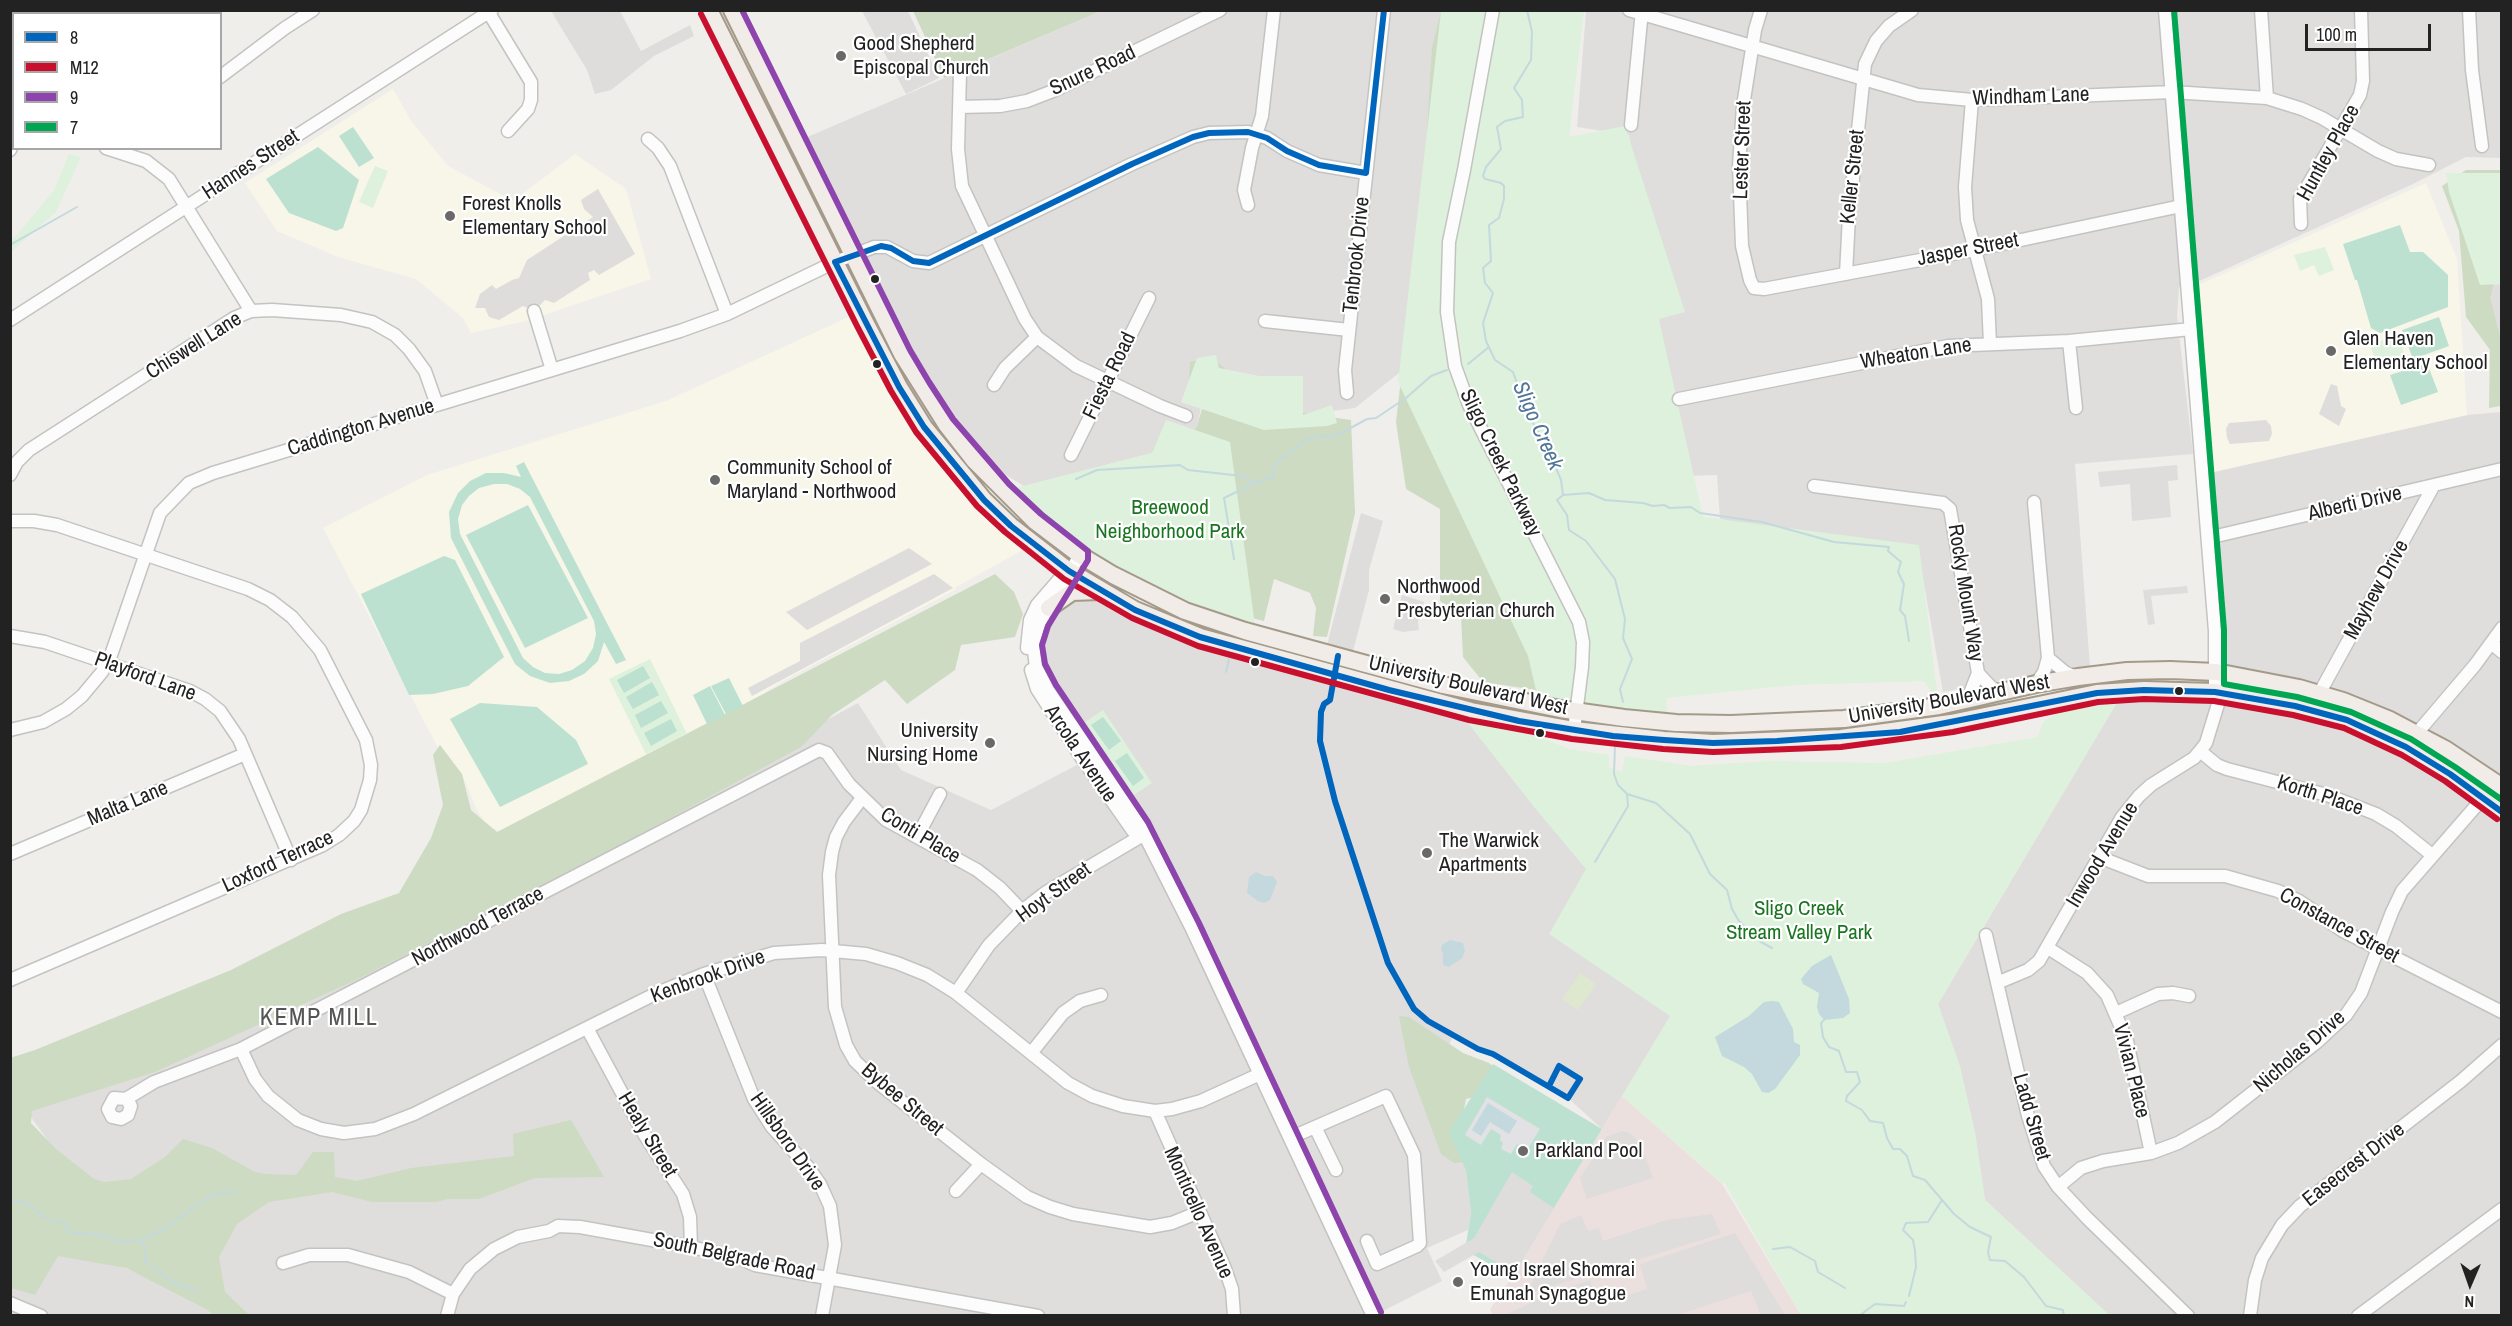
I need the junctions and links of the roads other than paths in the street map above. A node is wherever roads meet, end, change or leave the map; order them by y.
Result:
1 (314, 10) edge
2 (709, 10) edge
3 (732, 10) edge
4 (1220, 10) edge
5 (1274, 10) edge
6 (1384, 10) edge
7 (1493, 10) edge
8 (1761, 10) edge
9 (1912, 10) edge
10 (2165, 10) edge
11 (2261, 10) edge
12 (2361, 10) edge
13 (2469, 10) edge
14 (491, 12) edge
15 (1637, 12) edge
16 (1753, 47) junction
17 (751, 50) junction
18 (734, 59) junction
19 (960, 73) dead end
20 (222, 75) edge
21 (1863, 81) junction
22 (2172, 92) junction
23 (2267, 98) junction
24 (1972, 100) junction
25 (958, 107) junction
26 (1630, 125) dead end
27 (2341, 128) junction
28 (508, 131) dead end
29 (1257, 135) junction
30 (648, 139) dead end
31 (2481, 146) dead end
32 (113, 150) edge
33 (2429, 165) dead end
34 (1366, 173) junction
35 (1248, 205) dead end
36 (187, 206) junction
37 (2181, 206) junction
38 (2301, 225) dead end
39 (986, 236) junction
40 (1974, 250) junction
41 (854, 256) junction
42 (835, 262) junction
43 (1846, 274) junction
44 (1754, 288) joint
45 (1149, 298) dead end
46 (251, 310) junction
47 (534, 311) dead end
48 (727, 314) junction
49 (10, 320) edge
50 (1265, 321) dead end
51 (1349, 330) junction
52 (2191, 330) junction
53 (1037, 337) junction
54 (2069, 341) junction
55 (1990, 344) junction
56 (902, 354) junction
57 (552, 370) junction
58 (1107, 381) junction
59 (994, 385) dead end
60 (1347, 393) dead end
61 (1679, 399) dead end
62 (437, 405) junction
63 (2076, 408) dead end
64 (1186, 416) dead end
65 (924, 428) junction
66 (942, 450) junction
67 (1071, 455) dead end
68 (2502, 470) edge
69 (10, 475) edge
70 (2434, 485) junction
71 (1814, 486) dead end
72 (2034, 502) dead end
73 (1020, 506) junction
74 (10, 521) edge
75 (2208, 538) junction
76 (144, 553) junction
77 (1080, 555) junction
78 (1069, 571) junction
79 (1103, 591) junction
80 (1049, 608) junction
81 (2502, 628) edge
82 (10, 636) edge
83 (2491, 643) junction
84 (2502, 652) edge
85 (2048, 658) junction
86 (106, 663) junction
87 (2216, 672) junction
88 (1978, 673) junction
89 (2078, 677) junction
90 (2036, 684) junction
91 (2216, 692) junction
92 (2001, 693) junction
93 (2319, 694) junction
94 (1967, 701) junction
95 (1576, 711) junction
96 (10, 730) edge
97 (1574, 730) junction
98 (2417, 733) junction
99 (2406, 747) junction
100 (2200, 751) junction
101 (827, 753) joint
102 (245, 754) junction
103 (2502, 787) edge
104 (940, 794) dead end
105 (862, 798) junction
106 (2483, 798) junction
107 (2502, 812) edge
108 (1143, 835) junction
109 (917, 837) junction
110 (10, 854) edge
111 (2432, 855) junction
112 (2099, 857) junction
113 (291, 860) junction
114 (1022, 912) junction
115 (1986, 935) dead end
116 (2048, 948) junction
117 (832, 950) junction
118 (2378, 950) junction
119 (704, 974) junction
120 (10, 980) edge
121 (1997, 983) junction
122 (956, 993) junction
123 (1101, 995) dead end
124 (2189, 996) dead end
125 (2502, 1012) edge
126 (2116, 1013) junction
127 (587, 1028) junction
128 (2502, 1045) edge
129 (241, 1049) junction
130 (1032, 1052) junction
131 (1260, 1074) junction
132 (126, 1099) dead end
133 (1155, 1112) junction
134 (1316, 1127) junction
135 (1290, 1138) junction
136 (2151, 1153) junction
137 (981, 1164) junction
138 (1336, 1170) dead end
139 (2058, 1187) junction
140 (956, 1191) dead end
141 (2502, 1209) edge
142 (1199, 1212) junction
143 (1367, 1241) dead end
144 (691, 1247) junction
145 (284, 1263) dead end
146 (829, 1277) junction
147 (453, 1294) junction
148 (10, 1303) edge
149 (41, 1316) edge
150 (447, 1316) edge
151 (822, 1316) edge
152 (1038, 1316) edge
153 (1234, 1316) edge
154 (1373, 1316) edge
155 (2188, 1316) edge
156 (2250, 1316) edge
157 (2358, 1316) edge

1 - 20 street
2 - 18 main road, University Boulevard West
3 - 17 main road, University Boulevard West
4 - 25 street, Snure Road
5 - 29 street
6 - 34 street, Tenbrook Drive
7 - 95 street, Sligo Creek Parkway
8 - 16 street, Lester Street
9 - 21 street, Keller Street
10 - 22 street, Inwood Avenue
11 - 23 street
12 - 27 street, Huntley Place
13 - 31 street
14 - 28 street
14 - 36 street, Hannes Street
15 - 16 street, Windham Lane
15 - 26 street
16 - 21 street, Windham Lane
16 - 44 street, Lester Street
17 - 18 main road
17 - 41 main road, University Boulevard West
18 - 42 main road, University Boulevard West
19 - 25 street
21 - 24 street, Windham Lane
21 - 43 street, Keller Street
22 - 23 street, Windham Lane
22 - 24 street, Windham Lane
22 - 37 street, Inwood Avenue
23 - 27 street, Windham Lane
24 - 40 street
25 - 39 street
27 - 33 street, Windham Lane
27 - 38 street, Huntley Place
29 - 34 street, Caddington Avenue
29 - 35 street
29 - 39 street, Caddington Avenue
30 - 48 street
32 - 36 street
34 - 51 street, Tenbrook Drive
36 - 46 street
36 - 49 street, Hannes Street
37 - 40 street, Jasper Street
37 - 52 street, Inwood Avenue
39 - 41 street, Caddington Avenue
39 - 53 street
40 - 43 street, Jasper Street
40 - 55 street
41 - 42 street, Caddington Avenue
41 - 56 main road, University Boulevard West
42 - 48 street, Caddington Avenue
42 - 65 main road, University Boulevard West
43 - 44 street, Jasper Street
45 - 58 street, Fiesta Road
46 - 62 street, Chiswell Lane
46 - 69 street, Chiswell Lane
47 - 57 street
48 - 57 street, Caddington Avenue
50 - 51 street
51 - 60 street, Tenbrook Drive
52 - 54 street, Wheaton Lane
52 - 75 street, Inwood Avenue
53 - 58 street
53 - 59 street
54 - 55 street, Wheaton Lane
54 - 63 street
55 - 61 street, Wheaton Lane
56 - 65 main road
56 - 73 main road, University Boulevard West
57 - 62 street, Caddington Avenue
58 - 64 street
58 - 67 street, Fiesta Road
62 - 76 street, Caddington Avenue
65 - 66 main road, University Boulevard West
66 - 73 main road
66 - 78 main road, University Boulevard West
68 - 70 street, Alberti Drive
70 - 75 street, Alberti Drive
70 - 93 street, Mayhew Drive
71 - 88 street, Rocky Mount Way
72 - 85 street
73 - 77 main road, University Boulevard West
74 - 76 street, Loxford Terrace
75 - 87 street, Inwood Avenue
76 - 86 street, Caddington Avenue
76 - 113 street, Loxford Terrace
77 - 78 street, Arcola Avenue
77 - 95 main road, University Boulevard West
78 - 79 main road, University Boulevard West
78 - 80 street, Arcola Avenue
78 - 108 street, Arcola Avenue
79 - 80 main road
79 - 97 main road, University Boulevard West
80 - 108 street, Arcola Avenue
81 - 83 street
82 - 86 street, Playford Lane
83 - 84 street
83 - 98 street
85 - 89 street
85 - 90 street
86 - 96 street, Caddington Avenue
86 - 102 street, Playford Lane
87 - 89 main road, University Boulevard West
87 - 91 street, Inwood Avenue
87 - 93 main road, University Boulevard West
88 - 92 street, Rocky Mount Way
88 - 94 street, Rocky Mount Way
89 - 90 main road, University Boulevard West
90 - 92 main road, University Boulevard West
91 - 97 main road, University Boulevard West
91 - 99 main road, University Boulevard West
91 - 100 street, Inwood Avenue
92 - 94 main road, University Boulevard West
93 - 98 main road, University Boulevard West
94 - 95 main road, University Boulevard West
95 - 97 street, Sligo Creek Parkway
98 - 99 street
98 - 103 main road, University Boulevard West
99 - 106 main road, University Boulevard West
100 - 111 street, Korth Place
100 - 112 street, Inwood Avenue
101 - 105 street, Conti Place
101 - 129 street, Northwood Terrace
102 - 110 street, Malta Lane
102 - 113 street, Playford Lane
104 - 109 street
105 - 109 street, Conti Place
105 - 117 street, Bybee Street
106 - 107 main road, University Boulevard West
106 - 111 street, Nicholas Drive
108 - 114 street, Hoyt Street
108 - 131 street, Arcola Avenue
109 - 114 street, Conti Place
111 - 118 street, Nicholas Drive
112 - 116 street, Inwood Avenue
112 - 118 street, Constance Street
113 - 120 street, Loxford Terrace
114 - 122 street, Hoyt Street
115 - 121 street, Ladd Street
116 - 121 street, Inwood Avenue
116 - 126 street, Vivian Place
117 - 119 street, Kenbrook Drive
117 - 122 street, Kenbrook Drive
117 - 137 street, Bybee Street
118 - 125 street, Constance Street
118 - 136 street, Nicholas Drive
119 - 127 street, Kenbrook Drive
119 - 146 street, Hillsboro Drive
121 - 139 street, Ladd Street
122 - 130 street, Kenbrook Drive
123 - 130 street
124 - 126 street
126 - 136 street, Vivian Place
127 - 129 street, Kenbrook Drive
127 - 144 street, Healy Street
128 - 156 street, Easecrest Drive
129 - 132 street, Northwood Terrace
130 - 133 street, Kenbrook Drive
131 - 133 street, Kenbrook Drive
131 - 135 street, Arcola Avenue
133 - 142 street, Monticello Avenue
134 - 135 street
134 - 138 street
134 - 143 street
135 - 154 street, Arcola Avenue
136 - 139 street, Nicholas Drive
137 - 140 street
137 - 142 street, Bybee Street
139 - 155 street, Ladd Street
141 - 157 street
142 - 153 street, Monticello Avenue
144 - 146 street, South Belgrade Road
144 - 147 street, South Belgrade Road
145 - 147 street
146 - 151 street, Hillsboro Drive
146 - 152 street, South Belgrade Road
147 - 150 street, South Belgrade Road
148 - 149 street

